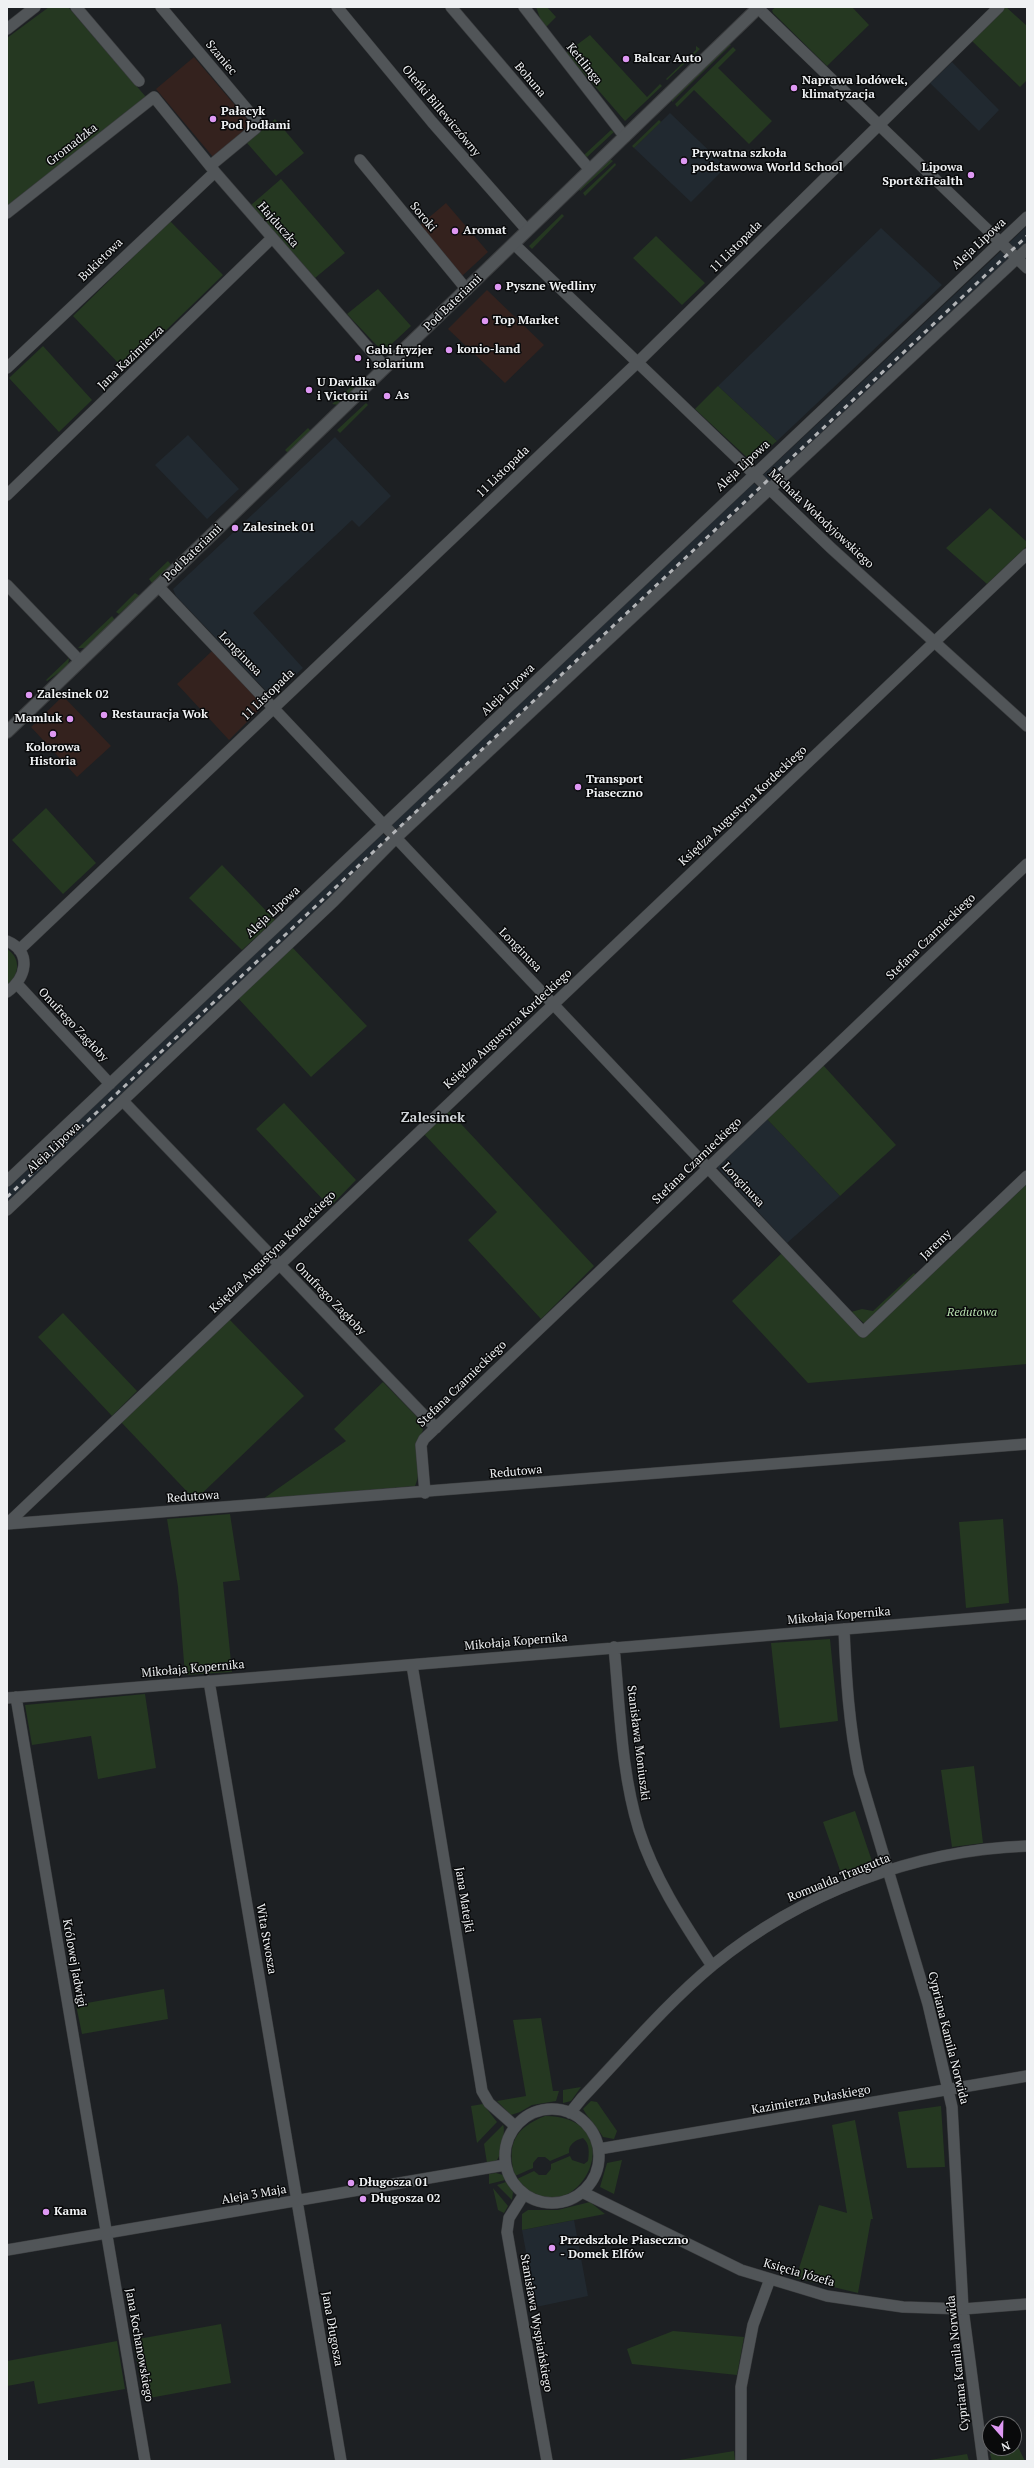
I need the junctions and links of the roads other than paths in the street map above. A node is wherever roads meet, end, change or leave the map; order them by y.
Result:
1 (35, 7) edge
2 (76, 7) edge
3 (161, 7) edge
4 (337, 7) edge
5 (451, 7) edge
6 (524, 7) edge
7 (759, 7) edge
8 (999, 7) edge
9 (7, 29) edge
10 (139, 81) dead end
11 (154, 97) joint
12 (878, 125) junction
13 (256, 128) joint
14 (625, 137) junction
15 (360, 160) dead end
16 (212, 169) junction
17 (590, 170) junction
18 (7, 213) edge
19 (1027, 217) edge
20 (527, 230) junction
21 (272, 238) junction
22 (1000, 242) junction
23 (514, 244) junction
24 (1027, 249) edge
25 (1016, 259) junction
26 (1027, 268) edge
27 (467, 290) junction
28 (638, 362) junction
29 (385, 367) junction
30 (7, 368) edge
31 (754, 473) junction
32 (770, 490) junction
33 (7, 495) edge
34 (1027, 554) edge
35 (7, 585) edge
36 (158, 586) junction
37 (935, 642) junction
38 (80, 661) junction
39 (274, 708) junction
40 (1027, 726) edge
41 (7, 732) edge
42 (385, 825) junction
43 (397, 838) junction
44 (1027, 864) edge
45 (7, 941) edge
46 (19, 950) junction
47 (18, 985) junction
48 (7, 992) edge
49 (553, 1004) junction
50 (110, 1084) junction
51 (123, 1101) junction
52 (708, 1168) junction
53 (1027, 1176) edge
54 (7, 1181) edge
55 (7, 1210) edge
56 (279, 1264) junction
57 (863, 1332) joint
58 (436, 1428) junction
59 (1027, 1444) edge
60 (425, 1493) junction
61 (7, 1524) edge
62 (1027, 1614) edge
63 (844, 1628) junction
64 (614, 1647) junction
65 (412, 1665) junction
66 (209, 1681) junction
67 (12, 1698) edge
68 (1027, 1846) edge
69 (888, 1872) junction
70 (712, 1966) junction
71 (1027, 2076) edge
72 (948, 2090) junction
73 (570, 2113) junction
74 (515, 2126) junction
75 (599, 2149) junction
76 (505, 2165) junction
77 (582, 2192) junction
78 (524, 2194) junction
79 (299, 2200) junction
80 (106, 2233) junction
81 (7, 2250) edge
82 (770, 2279) junction
83 (1027, 2304) edge
84 (963, 2309) junction
85 (145, 2461) edge
86 (341, 2461) edge
87 (547, 2461) edge
88 (741, 2461) edge
89 (983, 2461) edge

1 - 9 street
2 - 10 street
3 - 13 street, Szaniec
4 - 20 street, Oleńki Billewiczówny
5 - 17 street, Bohuna
6 - 14 street, Kettlinga
7 - 12 street
7 - 14 street, Pod Bateriami
8 - 12 street, 11 Listopada
11 - 16 street, Hajduczka
11 - 18 street, Gromadzka
12 - 22 street
12 - 28 street, 11 Listopada
13 - 16 street, Bukietowa
14 - 17 street, Pod Bateriami
15 - 27 street, Soroki
16 - 21 street, Hajduczka
16 - 30 street, Bukietowa
17 - 20 street, Pod Bateriami
19 - 22 street, Aleja Lipowa
20 - 23 street, Pod Bateriami
21 - 29 street, Hajduczka
21 - 33 street, Jana Kazimierza
22 - 25 street
22 - 31 street, Aleja Lipowa
23 - 27 street, Pod Bateriami
23 - 28 street, Michała Wołodyjowskiego
24 - 25 street, Aleja Lipowa
25 - 26 street
25 - 32 street, Aleja Lipowa
27 - 29 street, Pod Bateriami
28 - 31 street, Michała Wołodyjowskiego
28 - 39 street, 11 Listopada
29 - 36 street, Pod Bateriami
31 - 32 street, Michała Wołodyjowskiego
31 - 42 street, Aleja Lipowa
32 - 37 street, Michała Wołodyjowskiego
32 - 43 street, Aleja Lipowa
34 - 37 street, Księdza Augustyna Kordeckiego
35 - 38 street
36 - 38 street, Pod Bateriami
36 - 39 street, Longinusa
37 - 40 street, Michała Wołodyjowskiego
37 - 49 street, Księdza Augustyna Kordeckiego
38 - 41 street, Pod Bateriami
39 - 42 street, Longinusa
39 - 46 street, 11 Listopada
42 - 43 street, Longinusa
42 - 50 street, Aleja Lipowa
43 - 49 street, Longinusa
43 - 51 street, Aleja Lipowa
44 - 52 street, Stefana Czarnieckiego
45 - 46 street
46 - 47 street
47 - 48 street
47 - 50 street, Onufrego Zagłoby
49 - 52 street, Longinusa
49 - 56 street, Księdza Augustyna Kordeckiego
50 - 54 street, Aleja Lipowa
51 - 55 street, Aleja Lipowa
51 - 56 street, Onufrego Zagłoby
52 - 57 street, Longinusa
52 - 58 street, Stefana Czarnieckiego
53 - 57 street, Jaremy
56 - 58 street, Onufrego Zagłoby
56 - 61 street, Księdza Augustyna Kordeckiego
58 - 60 street, Stefana Czarnieckiego
59 - 60 street, Redutowa
60 - 61 street, Redutowa
62 - 63 street, Mikołaja Kopernika
63 - 64 street, Mikołaja Kopernika
63 - 69 street, Cypriana Kamila Norwida
64 - 65 street, Mikołaja Kopernika
64 - 70 street, Stanisława Moniuszki
65 - 66 street, Mikołaja Kopernika
65 - 74 street, Jana Matejki
66 - 67 street, Mikołaja Kopernika
66 - 79 street, Wita Stwosza
67 - 80 street, Królowej Jadwigi
68 - 69 street, Romualda Traugutta
69 - 70 street, Romualda Traugutta
69 - 72 street, Cypriana Kamila Norwida
70 - 73 street, Romualda Traugutta
71 - 72 street, Kazimierza Pułaskiego
72 - 75 street, Kazimierza Pułaskiego
72 - 84 street, Cypriana Kamila Norwida
73 - 74 street
73 - 75 street
74 - 76 street
75 - 77 street
76 - 78 street
76 - 79 street, Aleja 3 Maja
77 - 78 street
77 - 82 street, Księcia Józefa
78 - 87 street, Stanisława Wyspiańskiego
79 - 80 street, Aleja 3 Maja
79 - 86 street, Jana Długosza
80 - 81 street, Aleja 3 Maja
80 - 85 street, Jana Kochanowskiego
82 - 84 street, Księcia Józefa
82 - 88 street
83 - 84 street, Księcia Józefa
84 - 89 street, Cypriana Kamila Norwida

